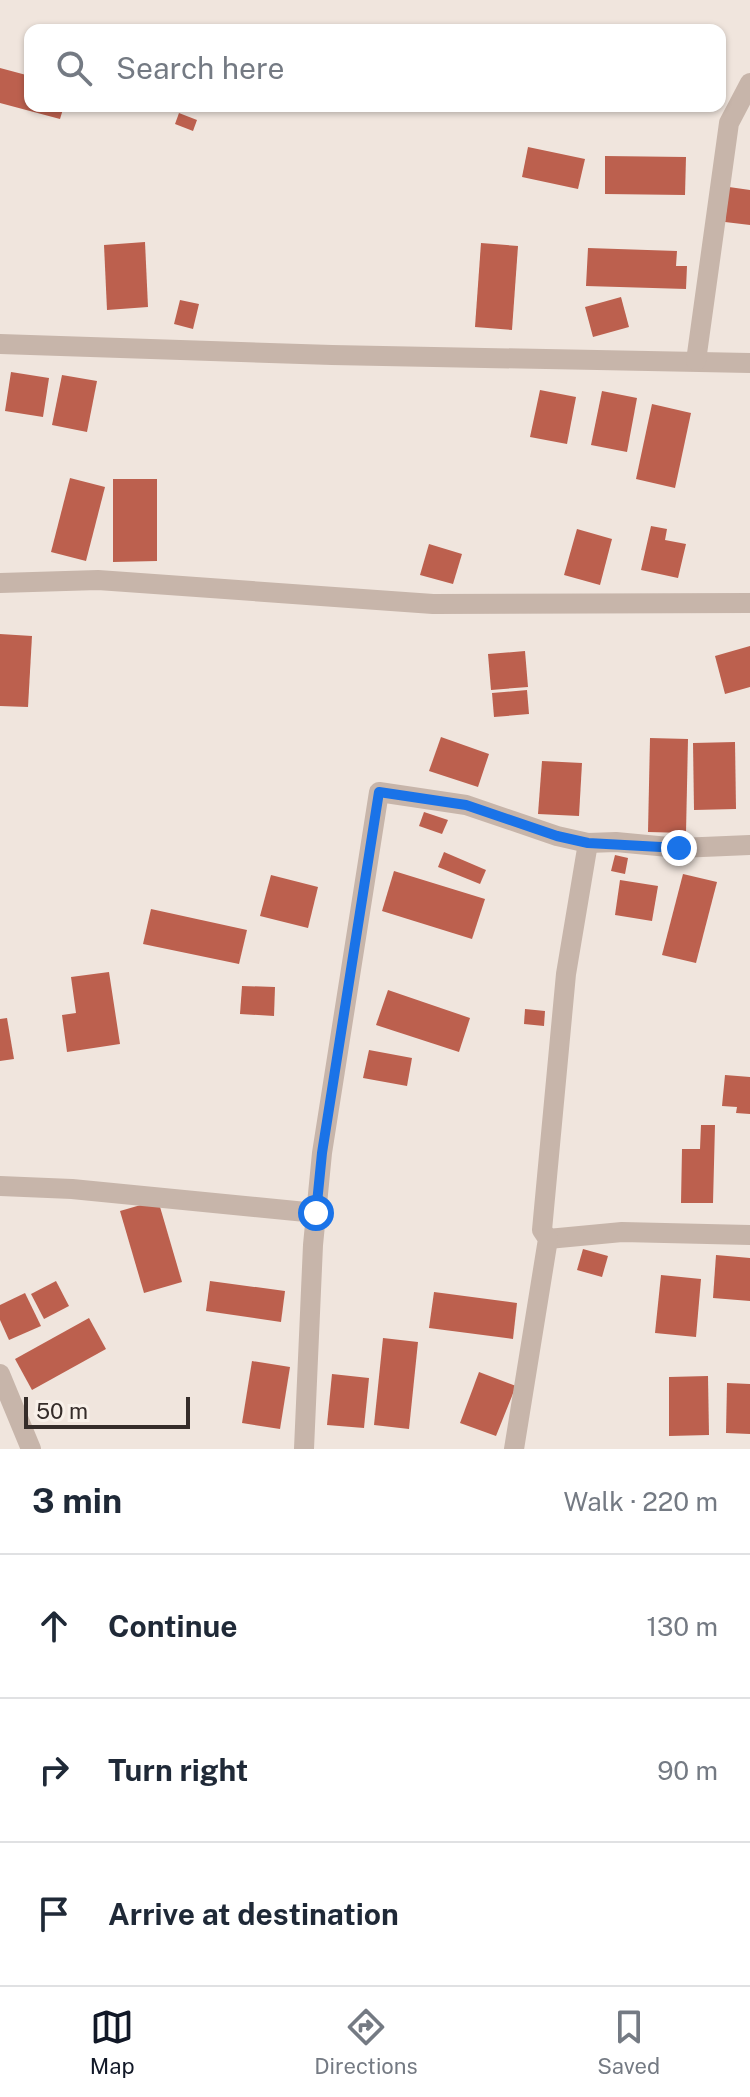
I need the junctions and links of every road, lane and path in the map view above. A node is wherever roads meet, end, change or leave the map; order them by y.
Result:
1 (750, 83) edge
2 (0, 344) edge
3 (696, 361) junction
4 (750, 363) edge
5 (0, 583) edge
6 (750, 603) edge
7 (588, 843) junction
8 (750, 845) edge
9 (0, 1186) edge
10 (316, 1213) junction
11 (750, 1235) edge
12 (548, 1239) junction
13 (0, 1374) edge
14 (31, 1449) edge
15 (304, 1449) edge
16 (514, 1449) edge

1 - 3 street
2 - 3 street
3 - 4 street
5 - 6 street
7 - 8 street
7 - 10 street
7 - 12 street
9 - 10 street
10 - 15 street
11 - 12 street
12 - 16 street
13 - 14 street

